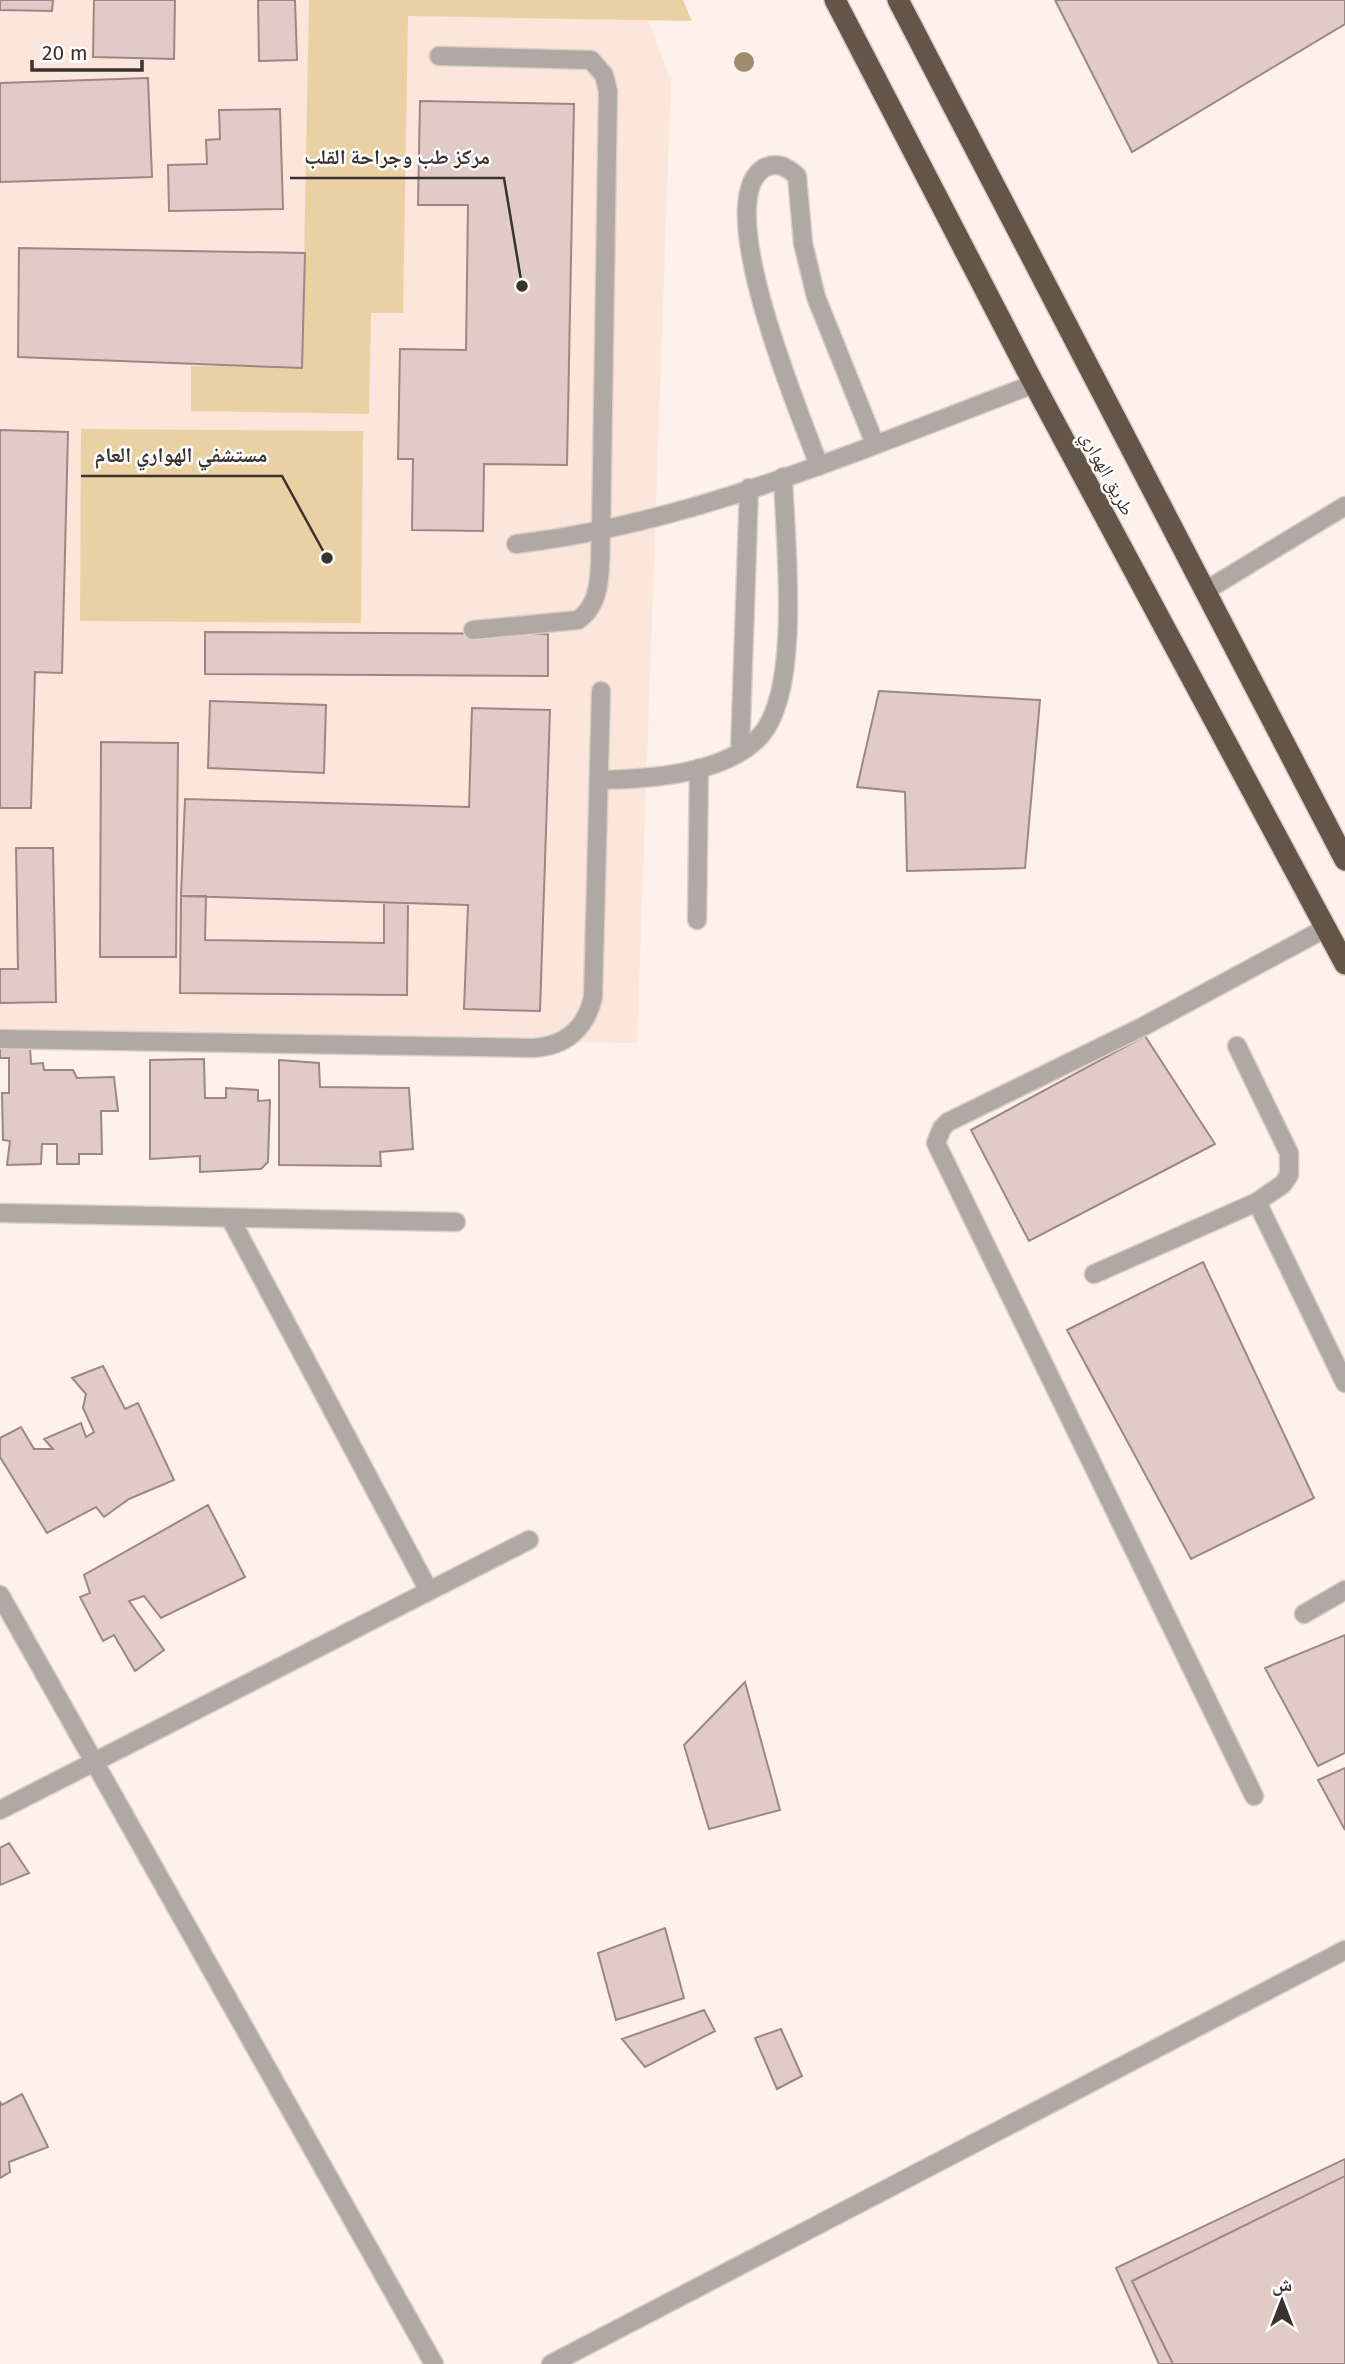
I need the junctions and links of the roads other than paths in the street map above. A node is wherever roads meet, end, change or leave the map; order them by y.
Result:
1 (835, 0) edge
2 (898, 0) edge
3 (439, 56) dead end
4 (1034, 384) junction
5 (875, 444) junction
6 (819, 466) junction
7 (783, 477) junction
8 (749, 488) junction
9 (1345, 506) edge
10 (601, 532) junction
11 (516, 544) dead end
12 (1205, 591) junction
13 (473, 630) dead end
14 (601, 691) dead end
15 (740, 751) junction
16 (699, 768) junction
17 (599, 780) junction
18 (1345, 860) edge
19 (697, 920) dead end
20 (1326, 928) junction
21 (1345, 964) edge
22 (0, 1039) edge
23 (1237, 1046) dead end
24 (1256, 1202) junction
25 (0, 1213) edge
26 (230, 1218) junction
27 (456, 1222) dead end
28 (1094, 1274) dead end
29 (1338, 1349) edge
30 (1345, 1383) edge
31 (529, 1540) dead end
32 (1345, 1590) edge
33 (429, 1591) junction
34 (0, 1595) edge
35 (1304, 1614) dead end
36 (94, 1762) junction
37 (1254, 1796) dead end
38 (0, 1810) edge
39 (1345, 1950) edge
40 (434, 2364) edge
41 (551, 2364) edge

1 - 4 highway, طريق الهواري
2 - 12 highway, طريق الهواري
3 - 10 street
4 - 5 street
4 - 20 highway, طريق الهواري
5 - 6 street
5 - 6 street
6 - 7 street
7 - 8 street
7 - 15 street
8 - 10 street
8 - 15 street
9 - 12 street
10 - 11 street
10 - 13 street
12 - 18 highway, طريق الهواري
14 - 17 street
15 - 16 street
16 - 17 street
16 - 19 street
17 - 22 street
20 - 21 highway, طريق الهواري
20 - 37 street
23 - 24 street
24 - 28 street
24 - 29 street
25 - 26 street
26 - 27 street
26 - 33 street
29 - 30 street
31 - 33 street
32 - 35 street
33 - 36 street
34 - 36 street
36 - 38 street
36 - 40 street
39 - 41 street

